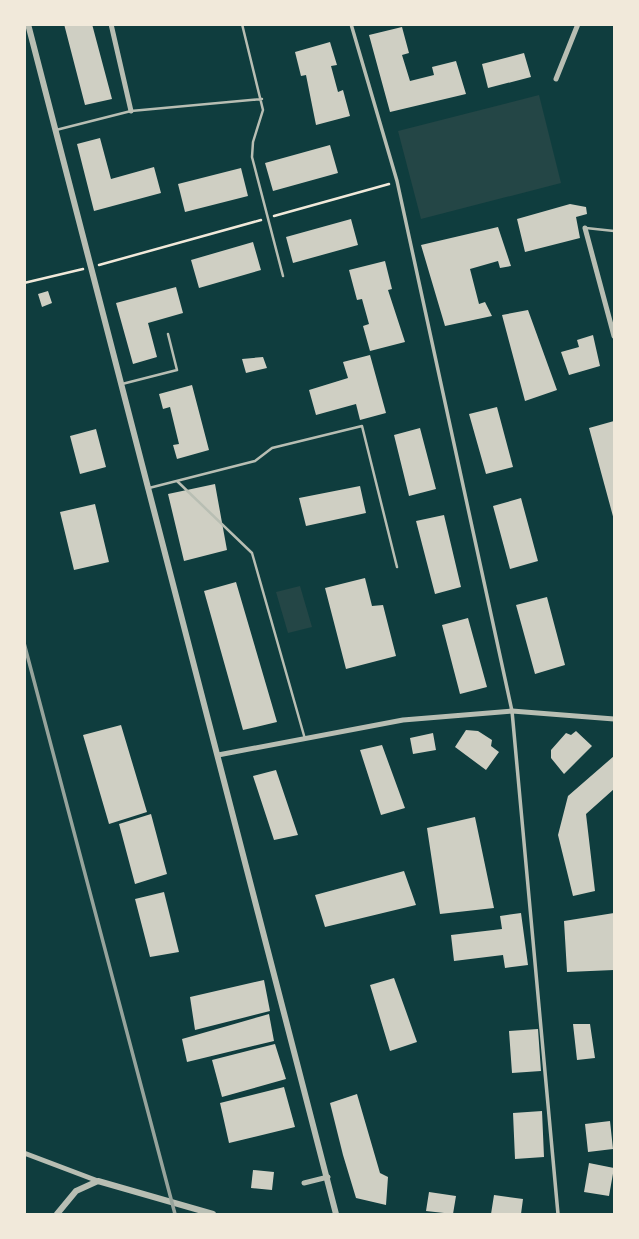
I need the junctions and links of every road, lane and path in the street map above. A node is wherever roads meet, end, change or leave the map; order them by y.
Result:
1 (28, 24) edge
2 (111, 24) edge
3 (242, 24) edge
4 (351, 24) edge
5 (578, 24) edge
6 (556, 79) dead end
7 (262, 99) junction
8 (131, 111) junction
9 (56, 130) junction
10 (397, 181) junction
11 (267, 218) junction
12 (585, 228) joint
13 (614, 231) edge
14 (92, 267) junction
15 (283, 276) dead end
16 (24, 283) edge
17 (168, 334) dead end
18 (614, 336) edge
19 (122, 384) junction
20 (177, 481) junction
21 (149, 488) junction
22 (397, 567) dead end
23 (512, 711) junction
24 (614, 719) edge
25 (305, 739) junction
26 (218, 755) junction
27 (24, 1153) edge
28 (328, 1177) junction
29 (98, 1181) junction
30 (304, 1183) dead end
31 (57, 1214) edge
32 (213, 1214) edge
33 (336, 1214) edge
34 (558, 1214) edge

1 - 9 street
2 - 8 street
3 - 7 lane
4 - 10 street
5 - 6 street
7 - 8 lane
7 - 11 lane
8 - 9 lane
9 - 14 street
10 - 11 path
10 - 23 street
11 - 14 path
11 - 15 lane
12 - 13 lane
12 - 18 street
14 - 16 path
14 - 19 street
17 - 19 lane
19 - 21 street
20 - 21 lane
20 - 22 lane
20 - 25 lane
21 - 26 street
23 - 24 street
23 - 25 street
23 - 34 street
25 - 26 street
26 - 28 street
27 - 29 street
28 - 30 street
28 - 33 street
29 - 31 street
29 - 32 street

